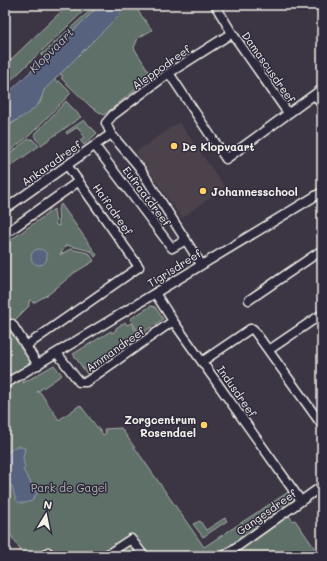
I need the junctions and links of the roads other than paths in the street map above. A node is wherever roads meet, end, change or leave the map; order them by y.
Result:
1 (215, 5) edge
2 (232, 34) junction
3 (169, 73) junction
4 (322, 89) edge
5 (315, 95) junction
6 (322, 105) edge
7 (288, 113) junction
8 (106, 123) joint
9 (111, 134) junction
10 (95, 146) junction
11 (67, 165) junction
12 (79, 181) junction
13 (322, 192) edge
14 (5, 209) edge
15 (5, 234) edge
16 (186, 240) junction
17 (322, 250) edge
18 (201, 264) junction
19 (139, 267) joint
20 (155, 293) junction
21 (249, 300) dead end
22 (322, 314) edge
23 (173, 321) junction
24 (12, 324) dead end
25 (26, 346) junction
26 (269, 350) junction
27 (57, 353) junction
28 (203, 361) junction
29 (38, 364) junction
30 (5, 384) edge
31 (322, 426) edge
32 (321, 489) edge
33 (301, 501) junction
34 (108, 554) dead end
35 (43, 556) edge
36 (51, 556) edge
37 (144, 556) edge
38 (224, 556) edge

1 - 2 street, Damascusdreef
2 - 3 street, Aleppodreef
2 - 7 street, Damascusdreef
3 - 7 street
3 - 8 street, Aleppodreef
4 - 5 street
5 - 6 street
5 - 7 street
8 - 9 street, Eufraatdreef
9 - 10 street, Ankaradreef
9 - 16 street, Eufraatdreef
10 - 11 street, Ankaradreef
10 - 16 street, Eufraatdreef
11 - 12 street, Haifadreef
11 - 14 street, Ankaradreef
12 - 15 street
12 - 19 street, Haifadreef
13 - 18 street, Tigrisdreef
16 - 18 street, Eufraatdreef
17 - 21 street
18 - 20 street, Tigrisdreef
19 - 25 street, Tigrisdreef
20 - 23 street, Indusdreef
20 - 27 street, Tigrisdreef
22 - 26 street
23 - 27 street, Ammandreef
23 - 28 street, Indusdreef
24 - 25 street
25 - 29 street
26 - 28 street
26 - 31 street
27 - 29 street, Tigrisdreef
28 - 33 street, Indusdreef
29 - 30 street, Tigrisdreef
32 - 33 street, Gangesdreef
33 - 38 street, Gangesdreef
34 - 37 street
35 - 36 street

